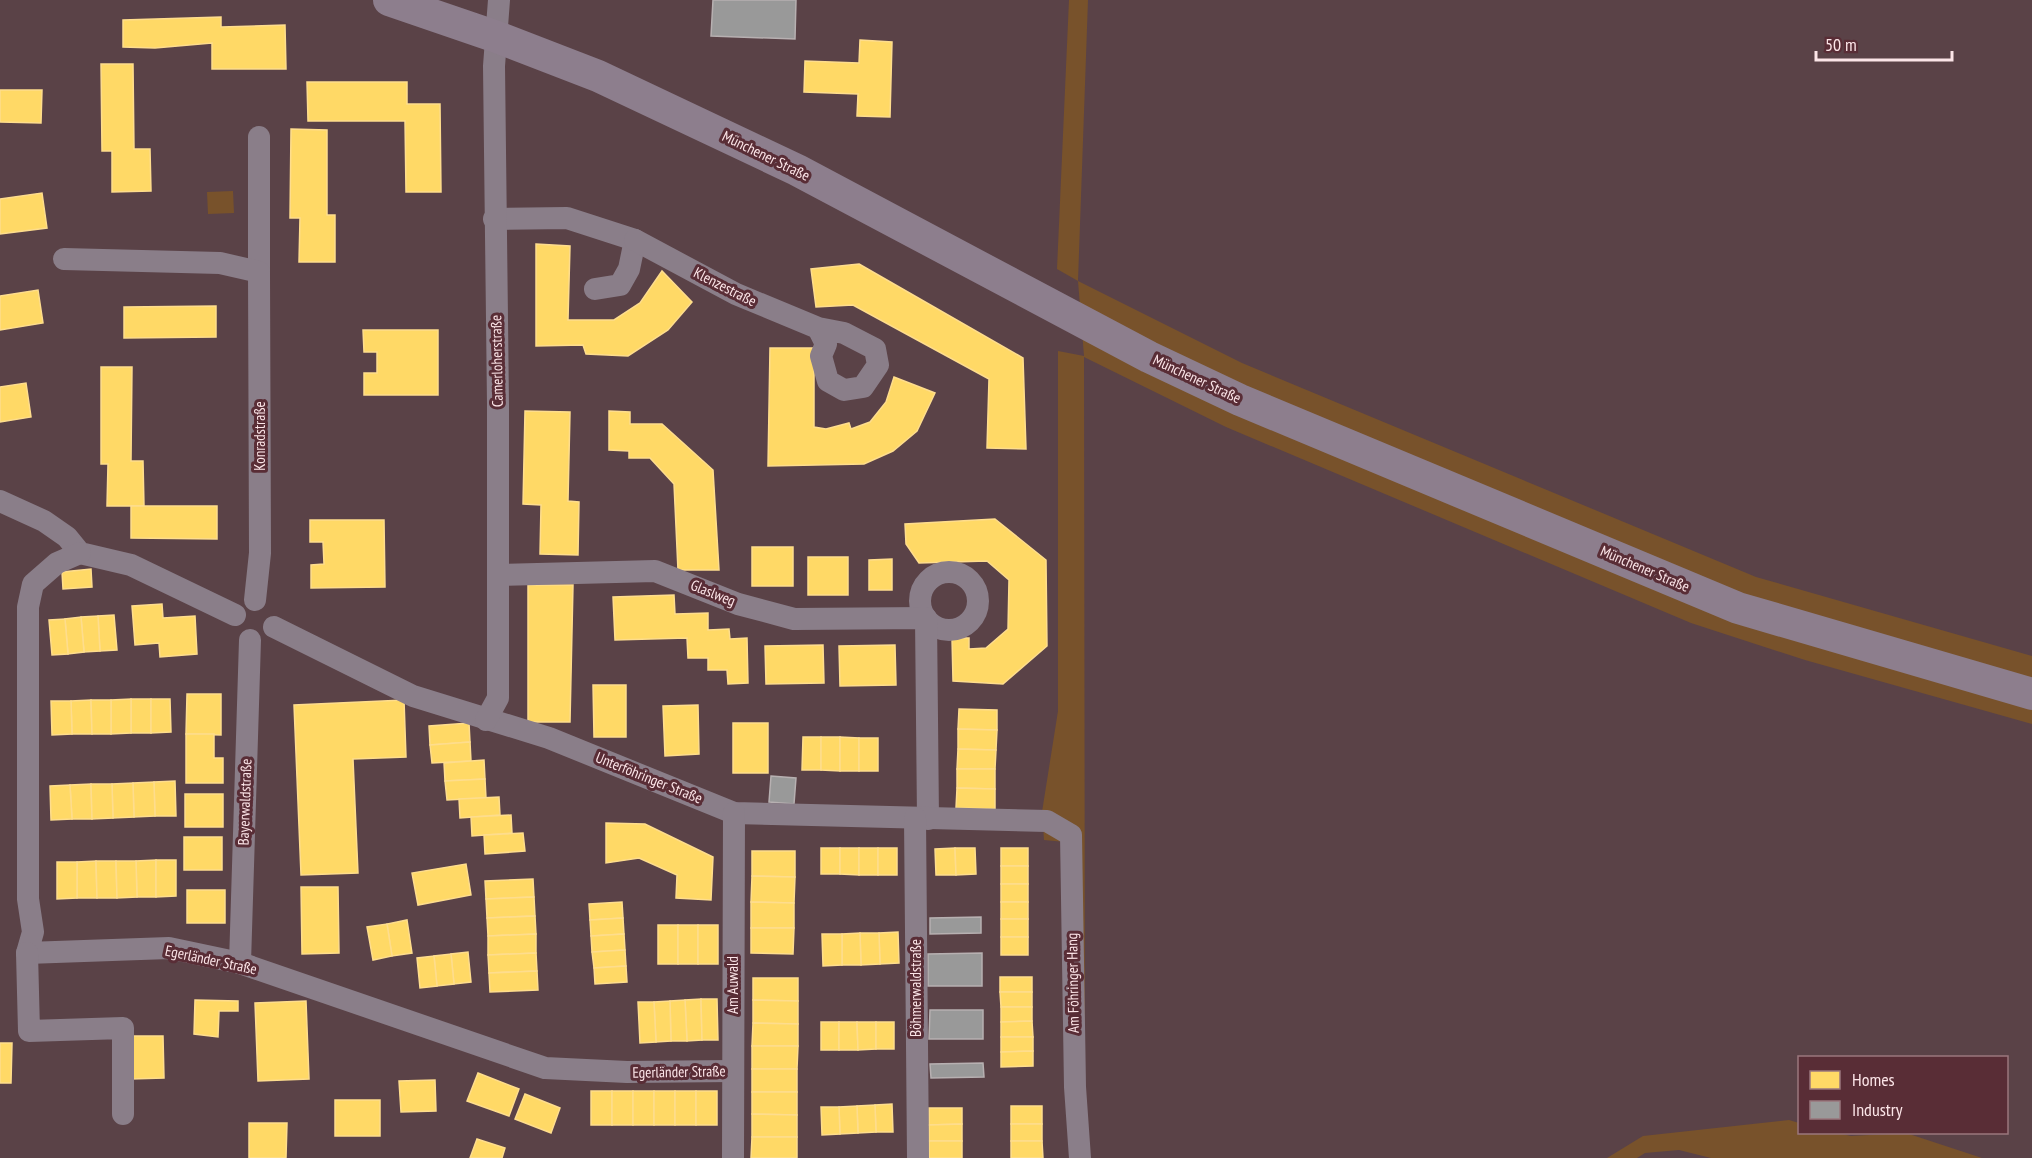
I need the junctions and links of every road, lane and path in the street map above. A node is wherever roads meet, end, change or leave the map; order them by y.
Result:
1 (389, 0) edge
2 (499, 0) edge
3 (497, 37) junction
4 (259, 137) dead end
5 (494, 219) junction
6 (635, 240) junction
7 (64, 260) dead end
8 (259, 272) junction
9 (595, 289) dead end
10 (818, 328) dead end
11 (0, 501) edge
12 (80, 553) junction
13 (499, 575) junction
14 (255, 600) junction
15 (235, 615) junction
16 (274, 627) junction
17 (250, 640) junction
18 (2032, 694) edge
19 (486, 720) junction
20 (734, 813) junction
21 (921, 819) junction
22 (1047, 821) joint
23 (27, 953) junction
24 (240, 963) junction
25 (733, 1071) junction
26 (123, 1114) dead end
27 (733, 1158) edge
28 (918, 1158) edge
29 (1080, 1158) edge

1 - 3 main road, Münchener Straße
2 - 3 street, Camerloherstraße
3 - 5 street, Camerloherstraße
3 - 18 main road, Münchener Straße
4 - 8 street, Konradstraße
5 - 6 street, Klenzestraße
5 - 13 street, Camerloherstraße
6 - 9 street
6 - 10 street, Klenzestraße
7 - 8 street
8 - 14 street, Konradstraße
11 - 12 street
12 - 15 street
12 - 23 street
13 - 19 street, Camerloherstraße
13 - 21 street, Glaslweg
14 - 15 street
14 - 16 street
15 - 17 street
16 - 17 street
16 - 19 street, Unterföhringer Straße
17 - 24 street, Bayerwaldstraße
19 - 20 street, Unterföhringer Straße
20 - 21 street, Unterföhringer Straße
20 - 25 street, Am Auwald
21 - 22 street, Unterföhringer Straße
21 - 28 street, Böhmerwaldstraße
22 - 29 street, Am Föhringer Hang
23 - 24 street, Egerländer Straße
23 - 26 street
24 - 25 street, Egerländer Straße
25 - 27 street, Am Auwald

